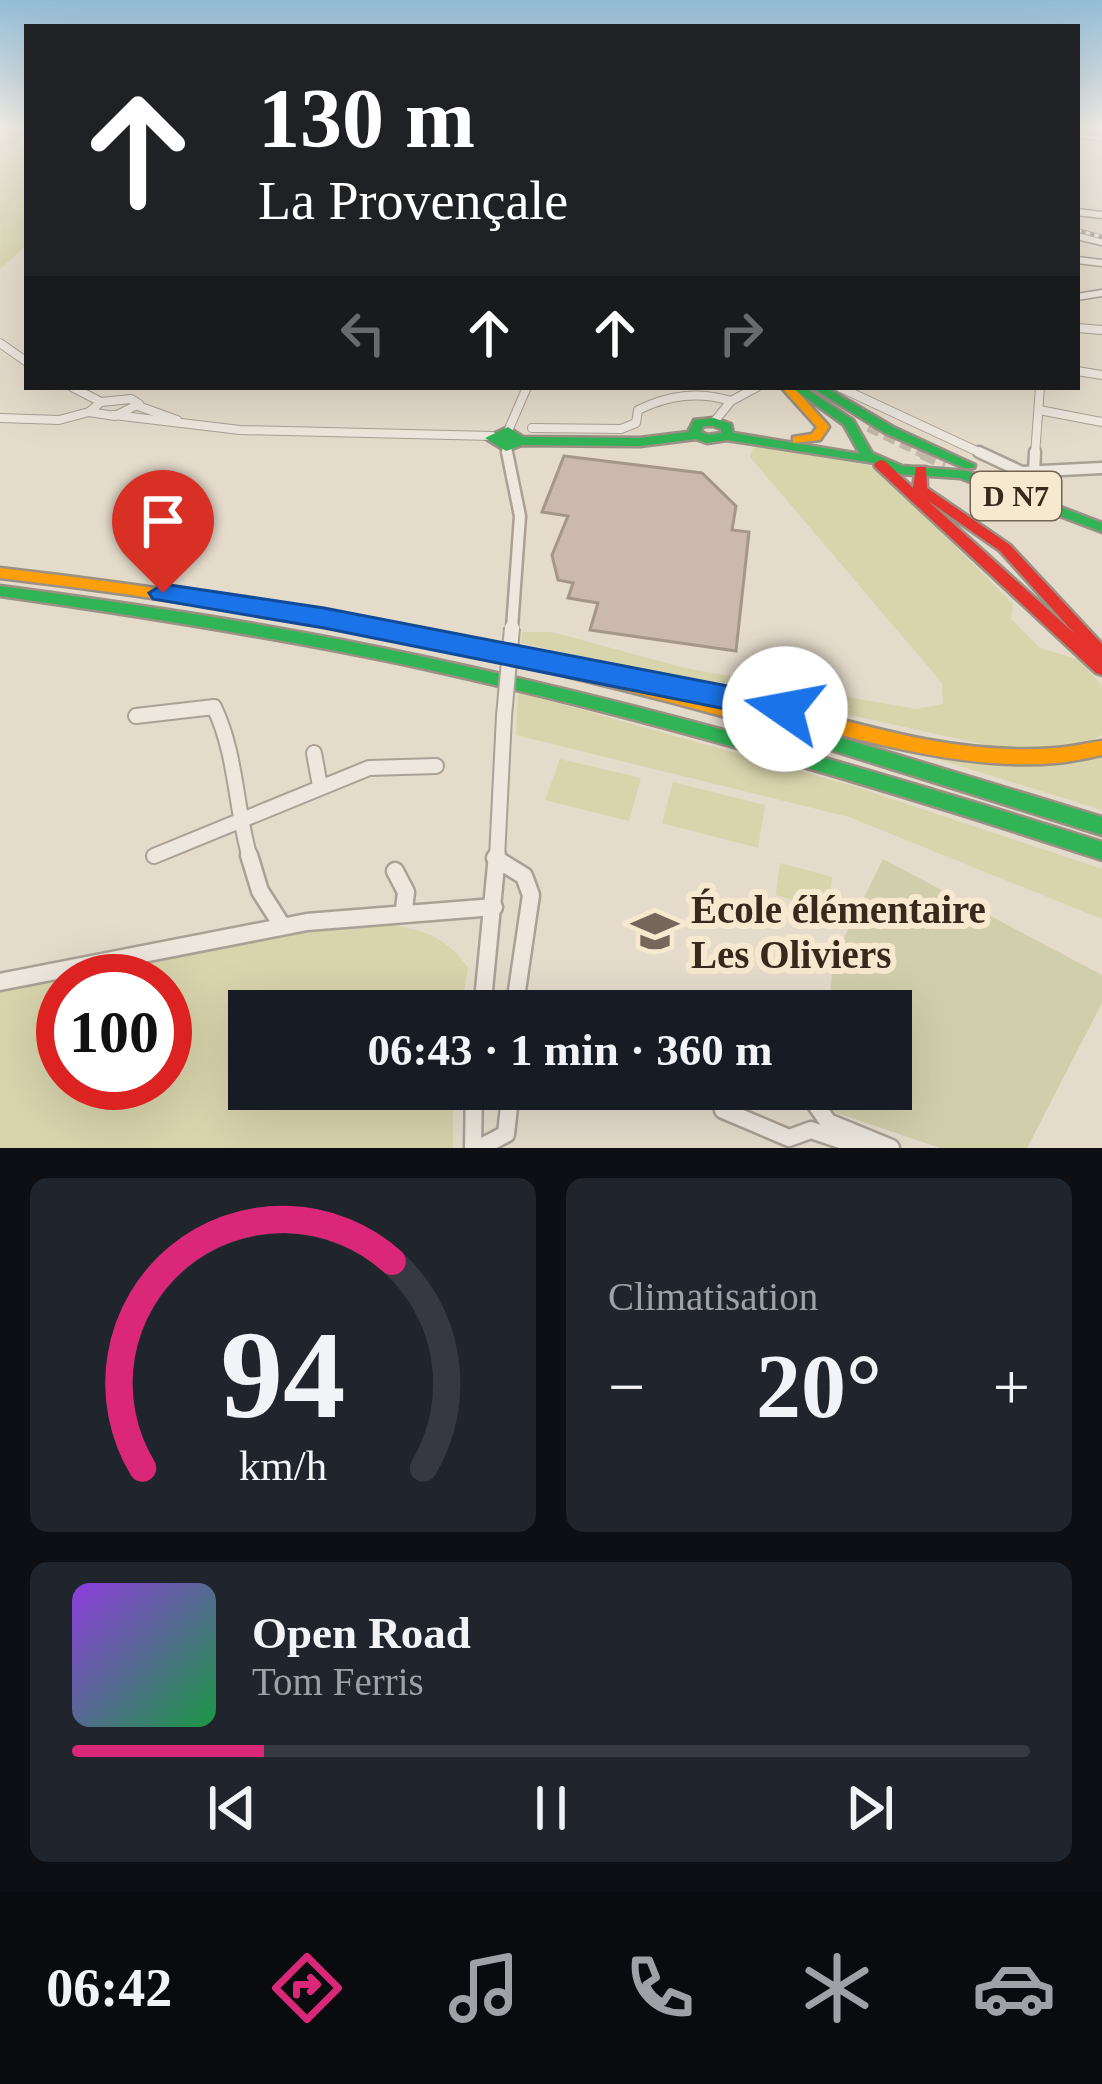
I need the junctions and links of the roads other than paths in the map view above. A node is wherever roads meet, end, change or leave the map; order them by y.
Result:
1 (78, 390) edge
2 (526, 390) edge
3 (751, 390) edge
4 (790, 390) edge
5 (804, 390) edge
6 (822, 390) edge
7 (845, 390) edge
8 (1040, 390) edge
9 (731, 401) junction
10 (101, 402) junction
11 (138, 406) junction
12 (1039, 410) junction
13 (89, 412) junction
14 (114, 415) junction
15 (0, 418) edge
16 (1102, 422) edge
17 (197, 426) junction
18 (723, 429) junction
19 (904, 435) junction
20 (513, 436) junction
21 (777, 438) junction
22 (871, 447) junction
23 (941, 457) junction
24 (1102, 468) edge
25 (924, 469) junction
26 (1034, 473) junction
27 (1102, 523) edge
28 (0, 573) edge
29 (0, 591) edge
30 (1101, 653) edge
31 (536, 662) junction
32 (1102, 673) edge
33 (136, 716) dead end
34 (1102, 748) edge
35 (314, 753) dead end
36 (436, 766) dead end
37 (320, 786) junction
38 (239, 821) junction
39 (1102, 826) edge
40 (1102, 851) edge
41 (154, 856) dead end
42 (495, 858) junction
43 (395, 871) dead end
44 (494, 908) junction
45 (404, 909) junction
46 (281, 924) junction
47 (0, 982) edge
48 (484, 990) edge
49 (517, 990) edge
50 (475, 1110) edge
51 (509, 1110) edge
52 (723, 1110) edge
53 (812, 1110) edge
54 (476, 1148) edge
55 (864, 1148) edge
56 (891, 1148) edge

1 - 10 street
2 - 20 street
3 - 9 street
4 - 21 main road
5 - 22 main road
6 - 19 main road
7 - 26 street
8 - 12 street
9 - 18 street
9 - 20 street
10 - 11 street
10 - 13 street
11 - 14 street
11 - 17 street
12 - 16 street
12 - 26 street
13 - 14 street
13 - 15 street
14 - 17 street
17 - 20 street
18 - 20 main road
18 - 21 main road
18 - 22 main road
19 - 22 main road
19 - 23 main road
20 - 42 street, bridge
21 - 22 main road
22 - 25 main road
22 - 32 main road
23 - 25 main road
23 - 27 main road, D N7
24 - 26 street
25 - 27 main road, D N7
25 - 30 main road
28 - 31 main road
29 - 40 main road
31 - 34 main road
31 - 39 main road
33 - 38 street
35 - 37 street
36 - 37 street
37 - 38 street
38 - 41 street
38 - 46 street
42 - 44 street
42 - 49 street
43 - 45 street
44 - 45 street
44 - 48 street
45 - 46 street
46 - 47 street
50 - 54 street
51 - 54 street
52 - 55 street
53 - 56 street

